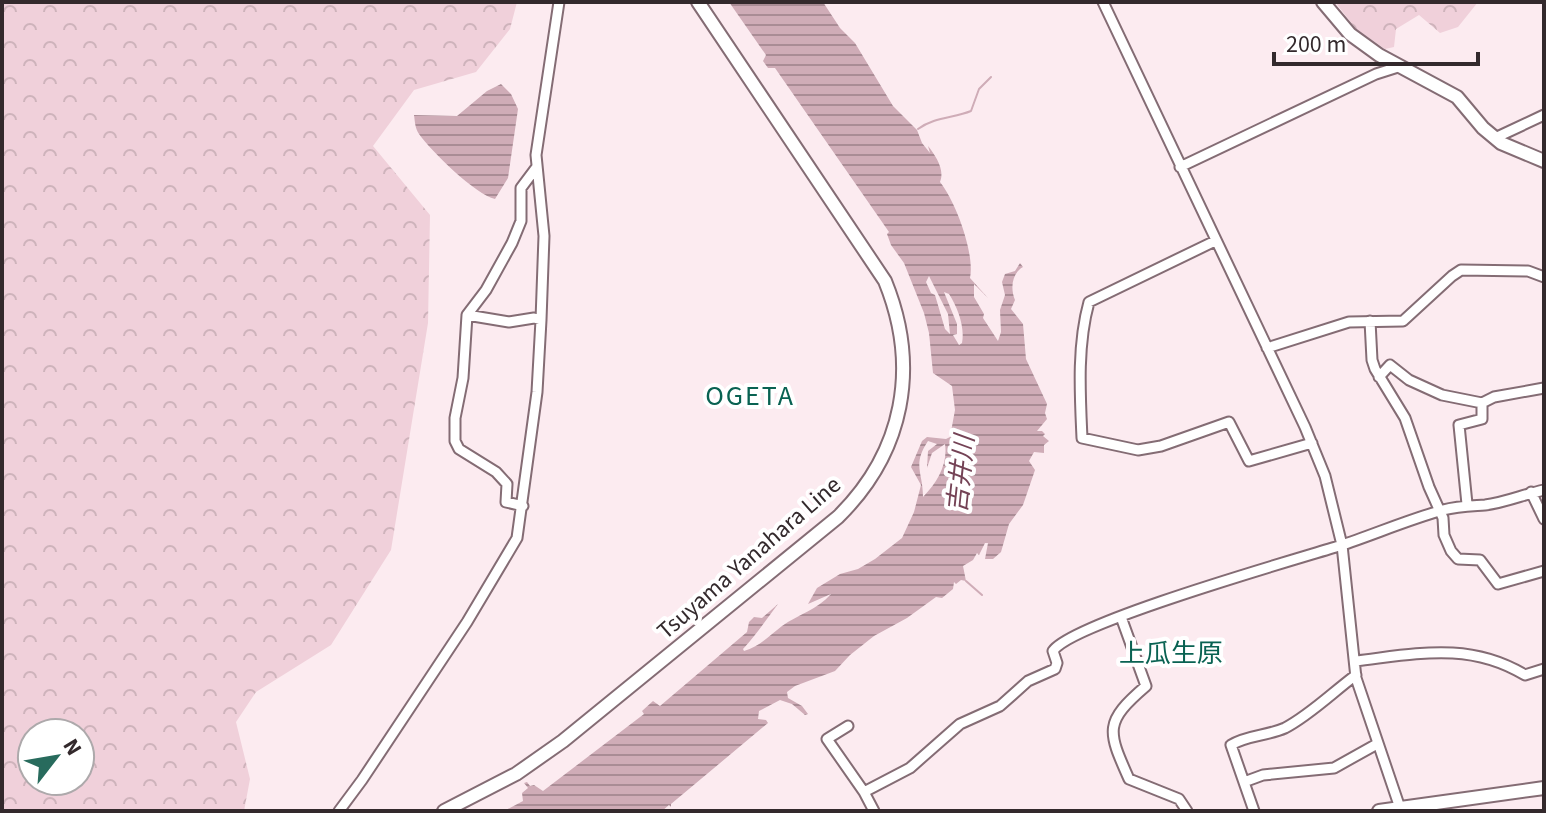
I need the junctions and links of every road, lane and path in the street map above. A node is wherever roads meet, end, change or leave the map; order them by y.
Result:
1 (559, 2) edge
2 (698, 2) edge
3 (1103, 2) edge
4 (1323, 2) edge
5 (1398, 67) junction
6 (1544, 115) edge
7 (1495, 138) junction
8 (1544, 161) edge
9 (1180, 167) junction
10 (536, 168) junction
11 (1215, 241) junction
12 (1544, 277) edge
13 (467, 315) junction
14 (541, 320) junction
15 (1370, 321) junction
16 (1267, 348) junction
17 (1379, 377) junction
18 (1544, 388) edge
19 (1482, 403) junction
20 (1312, 443) junction
21 (1544, 490) edge
22 (1531, 492) junction
23 (1467, 504) junction
24 (523, 506) junction
25 (1439, 511) junction
26 (1544, 519) edge
27 (1342, 545) junction
28 (1544, 571) edge
29 (1121, 617) junction
30 (1355, 661) junction
31 (1544, 669) edge
32 (1356, 675) junction
33 (848, 726) dead end
34 (1377, 744) junction
35 (1244, 782) junction
36 (1544, 788) edge
37 (864, 792) junction
38 (1400, 808) junction
39 (339, 811) edge
40 (444, 811) edge
41 (874, 811) edge
42 (1187, 811) edge
43 (1254, 811) edge
44 (1379, 811) edge

1 - 10 street
2 - 40 main road, Tsuyama Yanahara Line
3 - 9 street
4 - 5 main road
5 - 7 main road
5 - 9 street
6 - 7 street
7 - 8 main road
9 - 11 street
10 - 13 street
10 - 14 street
11 - 16 street
11 - 20 street
12 - 15 street
13 - 14 street
13 - 24 street
14 - 24 street
15 - 16 street
15 - 17 street
16 - 20 street
17 - 19 street
17 - 25 street
18 - 19 street
19 - 23 street
20 - 27 street
21 - 22 street
22 - 23 street
22 - 26 street
23 - 25 street
24 - 39 street
25 - 27 street
25 - 28 street
27 - 29 street
27 - 30 street
29 - 37 street
29 - 42 street
30 - 31 street
30 - 32 street
32 - 34 street
32 - 35 street
33 - 37 street
34 - 35 street
34 - 38 street
35 - 43 street
36 - 38 main road
37 - 41 street
38 - 44 main road

